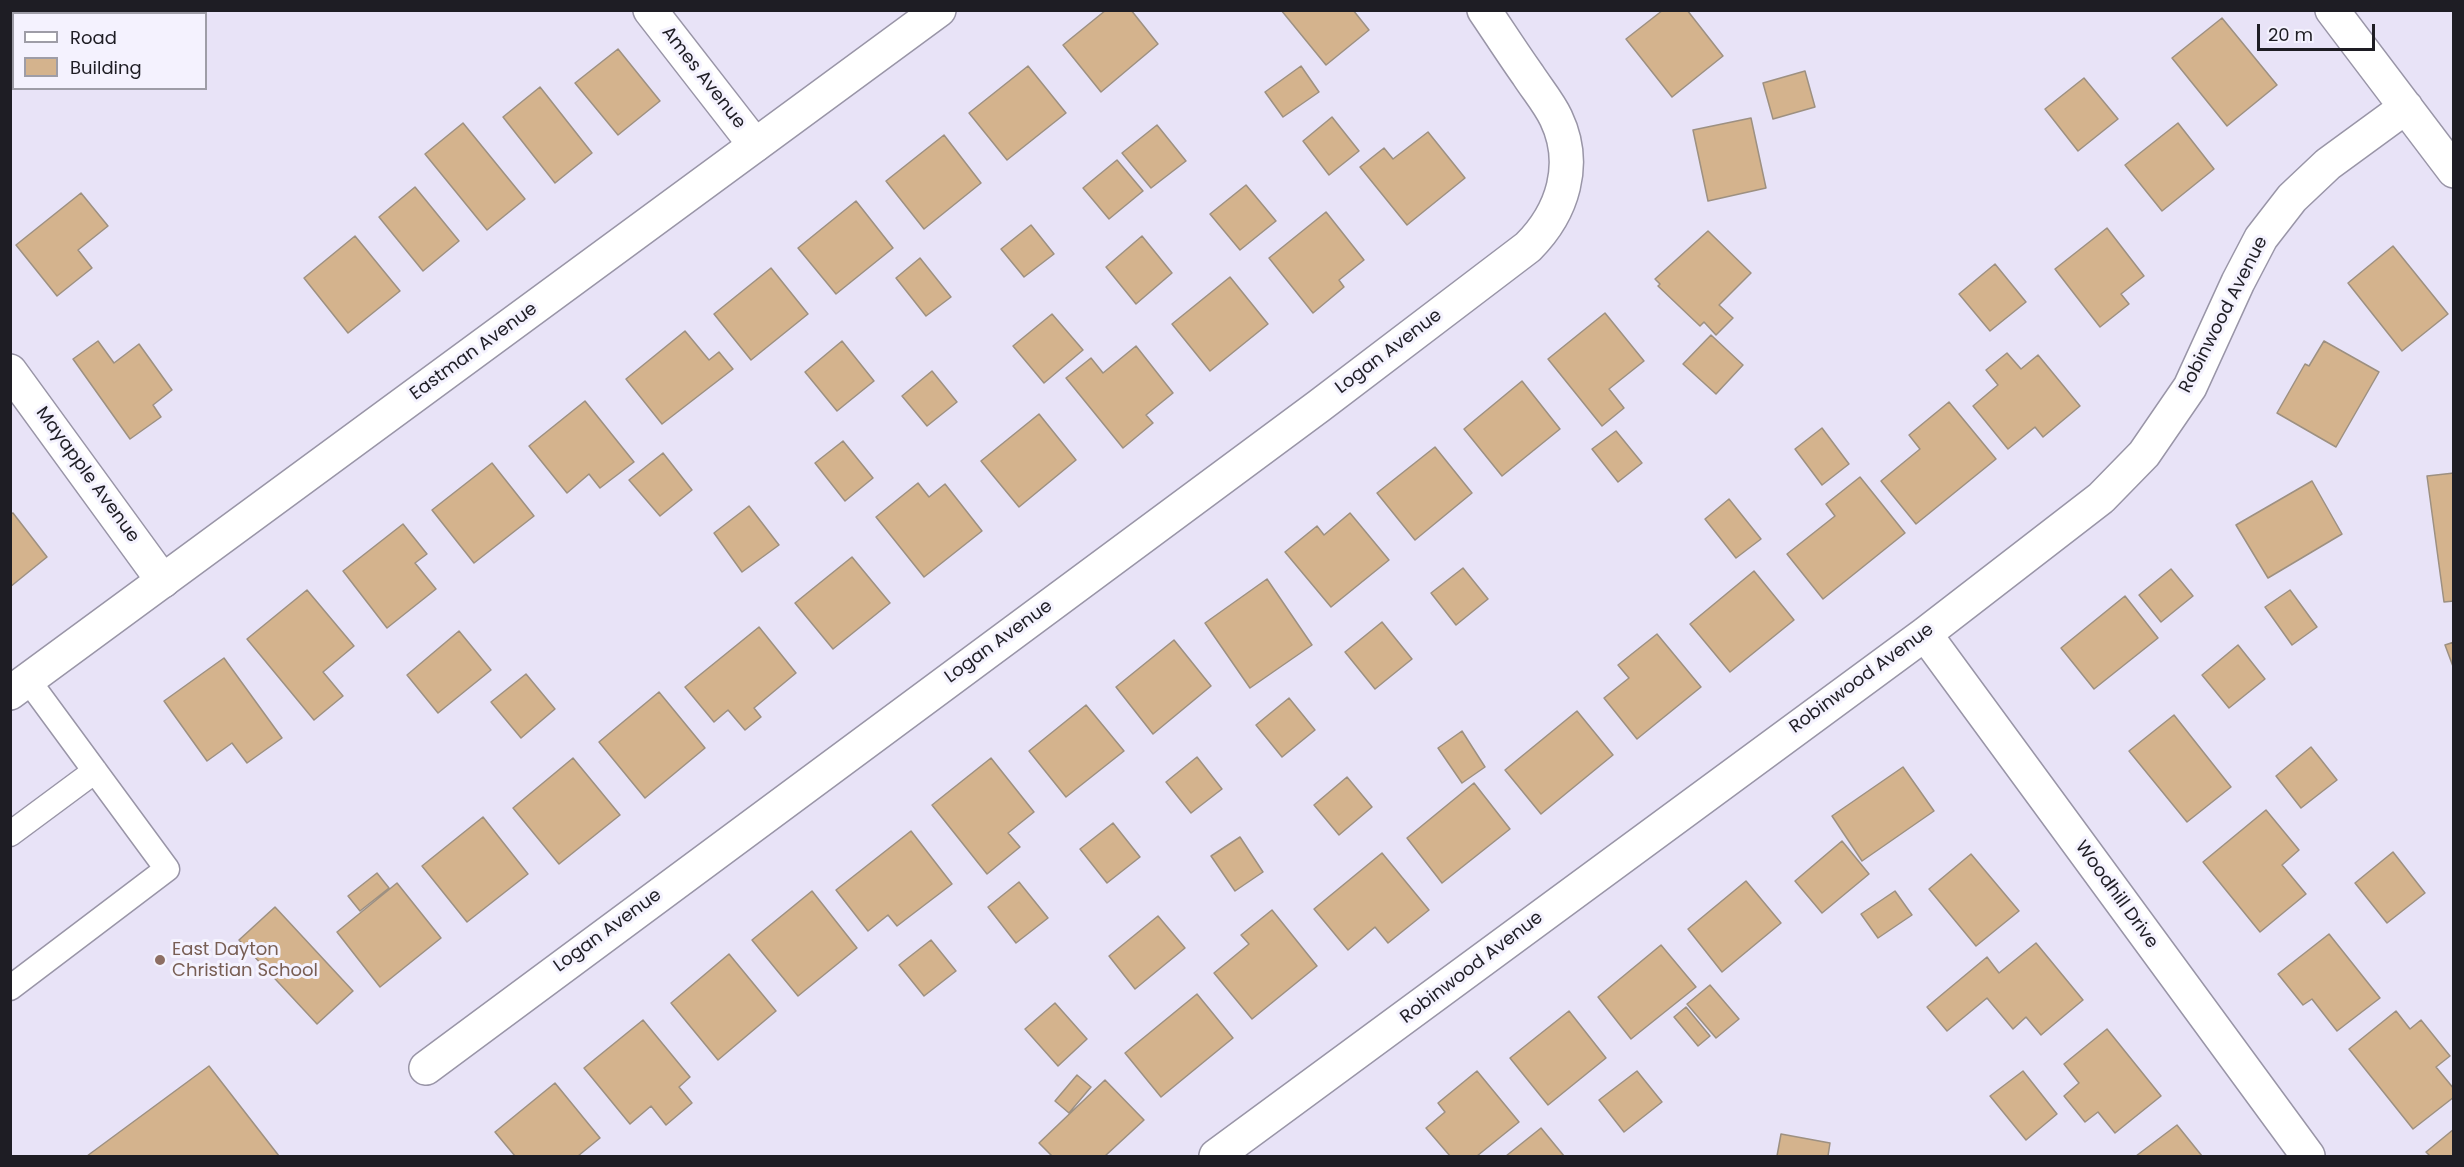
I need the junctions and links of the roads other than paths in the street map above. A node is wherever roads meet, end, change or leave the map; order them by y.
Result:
1 (650, 10) edge
2 (939, 10) edge
3 (1484, 10) edge
4 (2332, 10) edge
5 (2406, 107) junction
6 (755, 145) junction
7 (2454, 171) edge
8 (10, 371) edge
9 (163, 581) junction
10 (1925, 634) junction
11 (19, 686) edge
12 (95, 771) junction
13 (10, 834) edge
14 (10, 988) edge
15 (426, 1068) dead end
16 (1216, 1156) edge
17 (2308, 1156) edge

1 - 6 street, Ames Avenue
2 - 6 street, Eastman Avenue
3 - 15 street, Logan Avenue
4 - 5 street
5 - 7 street
5 - 10 street, Robinwood Avenue
6 - 9 street, Eastman Avenue
8 - 9 street, Mayapple Avenue
9 - 11 street, Eastman Avenue
10 - 16 street, Robinwood Avenue
10 - 17 street, Woodhill Drive
11 - 12 lane
12 - 13 lane
12 - 14 lane

